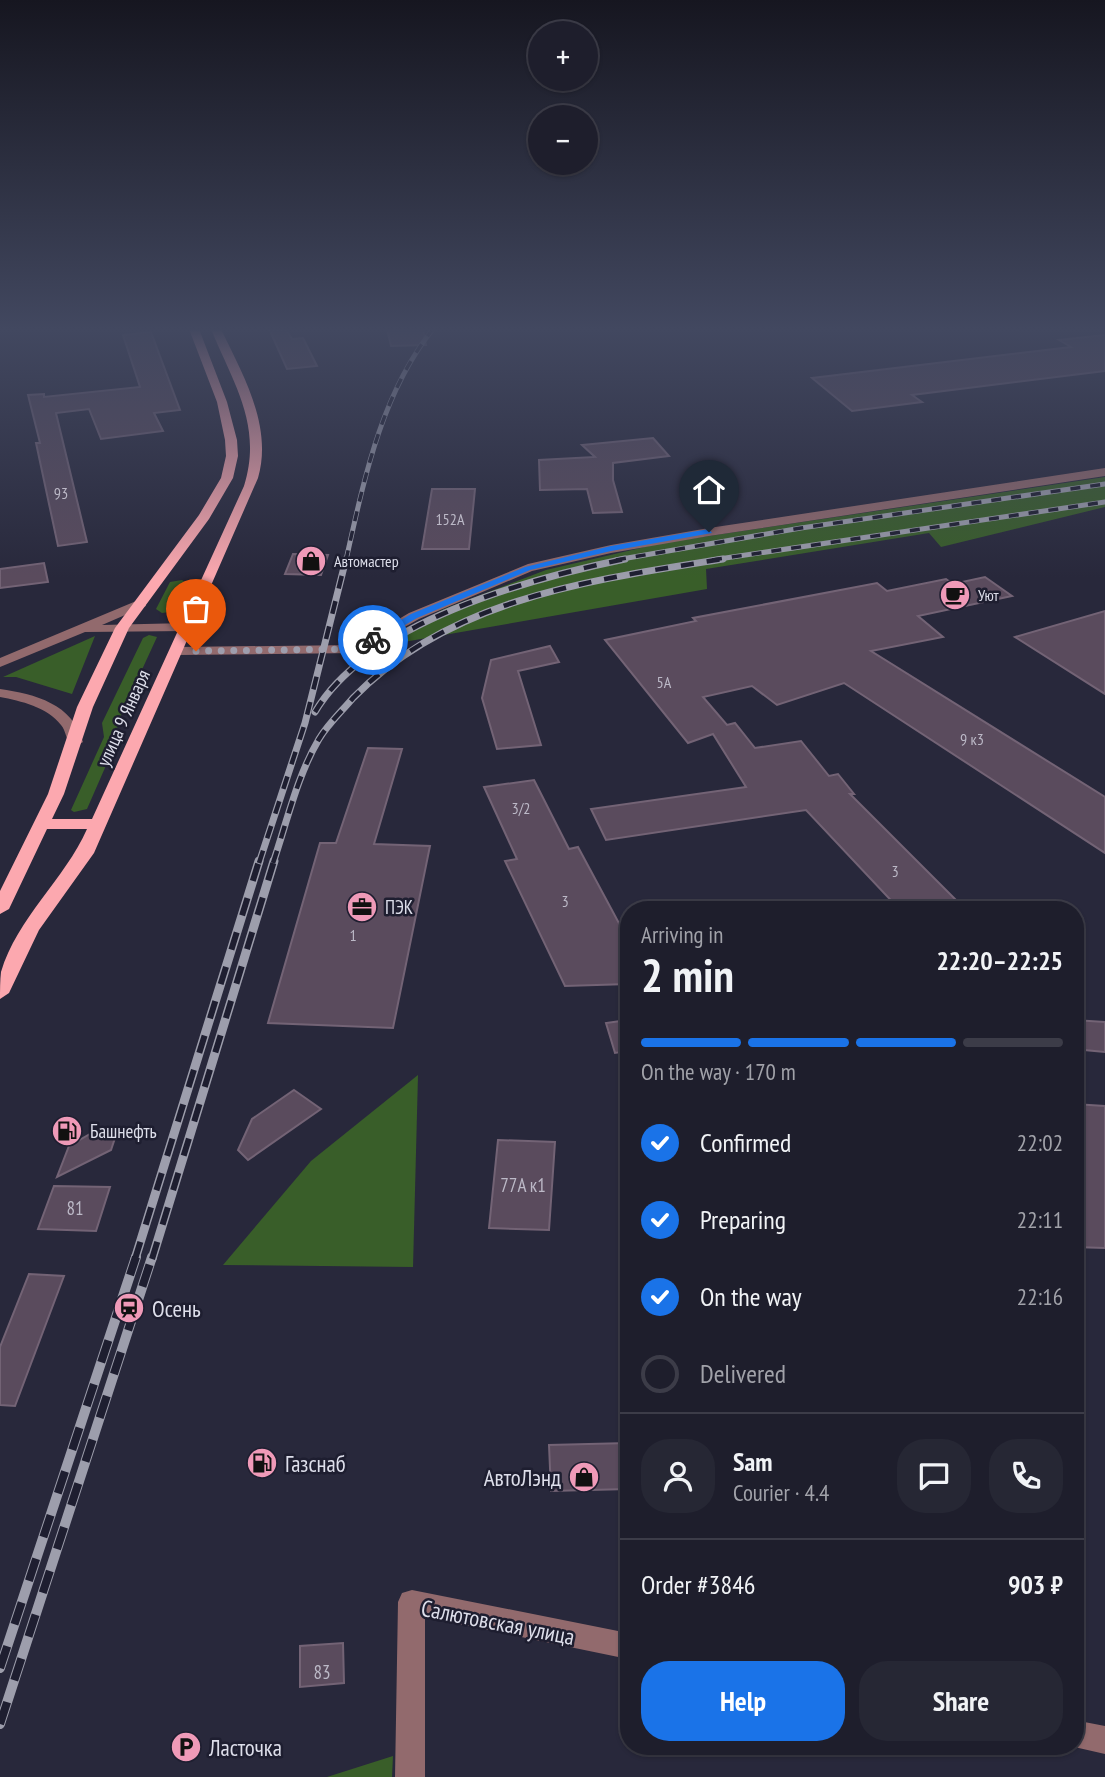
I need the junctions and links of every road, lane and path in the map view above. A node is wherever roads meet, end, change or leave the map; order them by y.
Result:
1 (223, 412) edge
2 (249, 412) edge
3 (1105, 472) edge
4 (141, 603) junction
5 (187, 627) junction
6 (122, 628) junction
7 (76, 629) junction
8 (177, 651) junction
9 (0, 663) edge
10 (0, 693) edge
11 (75, 742) junction
12 (42, 824) junction
13 (99, 824) junction
14 (0, 909) edge
15 (0, 993) edge
16 (620, 1644) edge
17 (1084, 1736) edge
18 (1105, 1740) edge
19 (410, 1777) edge

1 - 4 main road, улица 9 Января
2 - 5 main road, улица 9 Января
3 - 8 street
4 - 6 main road, улица 9 Января
4 - 7 street
5 - 6 street
5 - 8 main road, улица 9 Января
6 - 7 street
6 - 11 main road, улица 9 Января
7 - 9 street
8 - 13 main road, улица 9 Января
10 - 11 street
11 - 12 main road, улица 9 Января
12 - 13 main road
12 - 14 main road, улица 9 Января
13 - 15 main road, улица 9 Января
16 - 19 street, Салютовская улица
17 - 18 street

